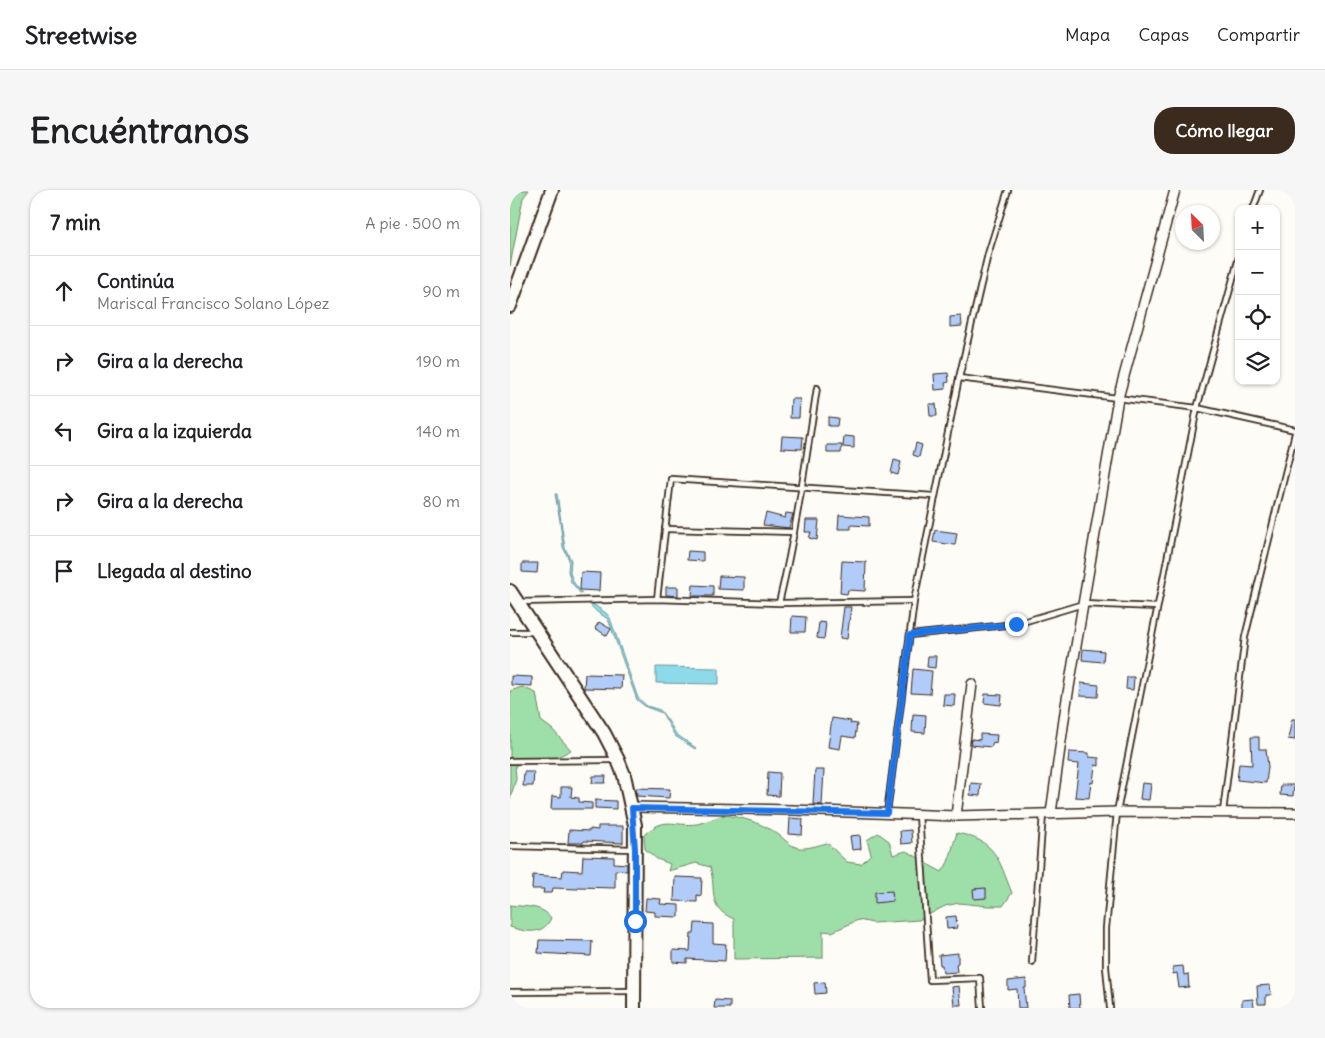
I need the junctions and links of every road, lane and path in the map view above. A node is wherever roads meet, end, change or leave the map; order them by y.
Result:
1 (552, 190) edge
2 (1008, 190) edge
3 (1175, 190) edge
4 (1260, 190) edge
5 (1254, 205) edge
6 (1235, 271) edge
7 (510, 306) edge
8 (959, 378) junction
9 (817, 388) dead end
10 (1118, 398) junction
11 (1197, 408) junction
12 (1295, 432) edge
13 (802, 487) junction
14 (934, 496) junction
15 (665, 529) junction
16 (794, 532) junction
17 (510, 591) edge
18 (657, 599) junction
19 (517, 602) junction
20 (914, 602) junction
21 (779, 603) junction
22 (1083, 604) junction
23 (1157, 607) junction
24 (510, 632) edge
25 (537, 632) junction
26 (910, 635) junction
27 (972, 684) dead end
28 (618, 760) junction
29 (510, 761) edge
30 (632, 808) junction
31 (1117, 812) junction
32 (1222, 812) junction
33 (887, 813) junction
34 (1047, 813) junction
35 (1295, 813) edge
36 (919, 814) junction
37 (956, 816) junction
38 (510, 846) edge
39 (635, 849) junction
40 (1032, 962) dead end
41 (634, 991) junction
42 (510, 992) edge
43 (634, 1008) edge
44 (982, 1008) edge
45 (1110, 1008) edge

1 - 7 main road
2 - 8 lane
3 - 10 street
4 - 5 lane
6 - 11 lane
8 - 10 lane
8 - 14 lane
9 - 13 lane
10 - 11 lane
10 - 22 street
11 - 12 lane
11 - 23 lane
12 - 32 lane
13 - 14 lane
13 - 15 lane
13 - 16 lane
14 - 20 lane
15 - 16 lane
15 - 18 lane
16 - 21 lane
17 - 19 main road
18 - 19 lane
18 - 21 lane
19 - 25 main road
20 - 21 lane
20 - 26 lane
22 - 23 lane
22 - 26 lane
22 - 34 street
23 - 31 lane
24 - 25 lane
25 - 28 main road
26 - 33 lane
27 - 37 street
28 - 29 lane
28 - 30 main road
30 - 33 street
30 - 39 main road
31 - 32 street
31 - 34 street
31 - 45 lane
32 - 35 street
33 - 36 street
34 - 37 street
34 - 40 lane
36 - 37 street
36 - 44 lane
38 - 39 lane
39 - 41 main road
41 - 42 lane
41 - 43 main road

